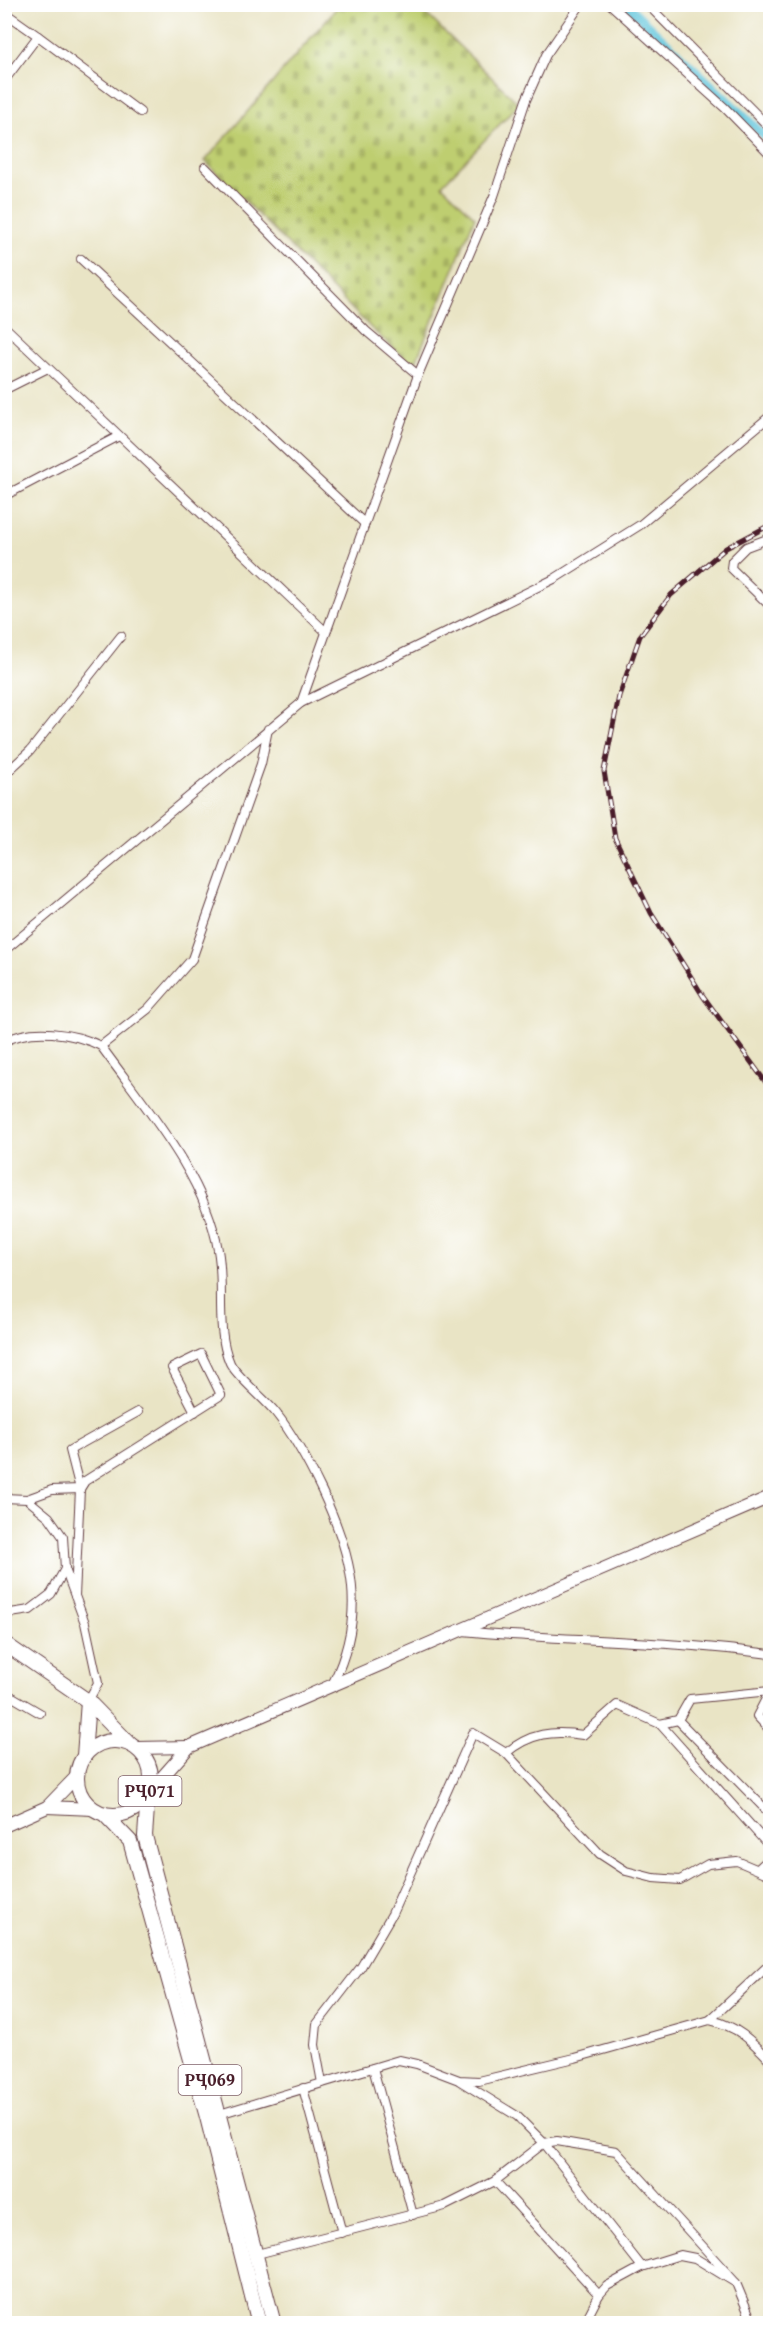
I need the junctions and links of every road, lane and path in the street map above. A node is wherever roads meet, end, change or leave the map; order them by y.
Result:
1 (581, 4) edge
2 (610, 4) edge
3 (647, 4) edge
4 (4, 12) edge
5 (38, 36) junction
6 (4, 81) edge
7 (140, 112) dead end
8 (771, 128) edge
9 (771, 154) edge
10 (205, 167) dead end
11 (81, 260) dead end
12 (4, 326) edge
13 (48, 368) junction
14 (418, 375) junction
15 (4, 390) edge
16 (771, 416) edge
17 (119, 436) junction
18 (4, 496) edge
19 (364, 523) junction
20 (771, 538) edge
21 (771, 606) edge
22 (326, 632) junction
23 (121, 636) dead end
24 (301, 703) junction
25 (268, 729) junction
26 (4, 775) edge
27 (4, 951) edge
28 (4, 1042) edge
29 (101, 1047) junction
30 (138, 1412) dead end
31 (195, 1412) junction
32 (80, 1489) junction
33 (771, 1497) edge
34 (4, 1498) edge
35 (27, 1499) junction
36 (65, 1569) junction
37 (75, 1596) junction
38 (4, 1614) edge
39 (456, 1631) junction
40 (4, 1643) edge
41 (771, 1654) edge
42 (333, 1683) junction
43 (771, 1691) edge
44 (4, 1692) edge
45 (88, 1701) junction
46 (40, 1713) dead end
47 (678, 1719) junction
48 (660, 1724) junction
49 (771, 1730) edge
50 (134, 1746) junction
51 (189, 1747) junction
52 (506, 1753) junction
53 (84, 1756) junction
54 (77, 1776) junction
55 (149, 1792) junction
56 (46, 1807) junction
57 (98, 1811) junction
58 (771, 1814) edge
59 (4, 1826) edge
60 (771, 1847) edge
61 (771, 1858) edge
62 (759, 1868) junction
63 (771, 1875) edge
64 (771, 1964) edge
65 (710, 2020) junction
66 (771, 2060) edge
67 (373, 2068) junction
68 (459, 2080) junction
69 (322, 2083) junction
70 (303, 2088) junction
71 (214, 2116) junction
72 (544, 2142) junction
73 (495, 2181) junction
74 (413, 2215) junction
75 (342, 2234) junction
76 (250, 2256) junction
77 (642, 2267) junction
78 (736, 2283) junction
79 (599, 2295) junction
80 (259, 2324) edge
81 (274, 2324) edge
82 (584, 2324) edge
83 (753, 2324) edge

1 - 14 street
2 - 9 street
3 - 8 street
4 - 5 street
5 - 6 street
5 - 7 street
10 - 14 street
11 - 19 street
12 - 13 street
13 - 15 street
13 - 17 street
14 - 19 street
16 - 24 street
17 - 18 street
17 - 22 street
19 - 22 street
20 - 21 street
22 - 24 street
23 - 26 street
24 - 25 street
25 - 27 street
25 - 29 street
28 - 29 street
29 - 42 street
30 - 32 street
31 - 31 street
31 - 32 street
32 - 35 street
32 - 37 street
33 - 39 street
34 - 35 street
35 - 36 street
36 - 37 street
36 - 38 street
37 - 45 street
39 - 41 street
39 - 42 street
40 - 45 main road
42 - 51 street
43 - 47 street
43 - 49 street
44 - 46 street
45 - 50 main road
45 - 53 main road
47 - 48 street
47 - 58 street
48 - 52 street
48 - 60 street
50 - 51 street
50 - 53 main road
50 - 55 main road, РҶ071
51 - 55 street
52 - 62 street
52 - 69 street
53 - 54 main road
54 - 56 street
54 - 57 main road, РҶ071
55 - 57 main road, РҶ071
55 - 71 main road, РҶ069
56 - 57 street
56 - 59 street
57 - 71 main road, РҶ069
61 - 62 street
62 - 63 street
64 - 65 street
65 - 66 street
65 - 68 street
67 - 68 street
67 - 69 street
67 - 74 street
68 - 72 street
69 - 70 street
70 - 71 street
70 - 75 street
71 - 76 main road, РҶ069
72 - 73 street
72 - 77 street
72 - 78 street
73 - 74 street
73 - 79 street
74 - 75 street
75 - 76 street
76 - 80 main road, РҶ069
76 - 81 main road, РҶ069
77 - 78 street
77 - 79 street
78 - 83 street
79 - 82 street

